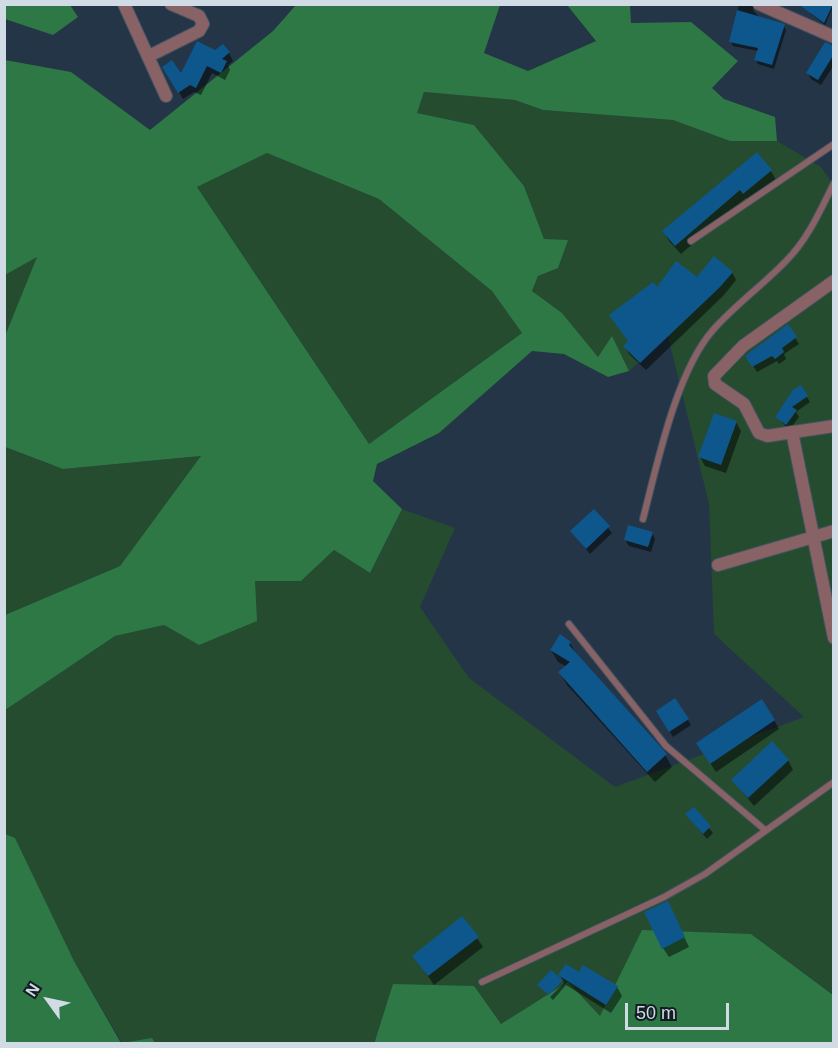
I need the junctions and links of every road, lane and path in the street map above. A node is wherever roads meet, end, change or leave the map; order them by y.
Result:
1 (124, 4) edge
2 (171, 4) edge
3 (759, 4) edge
4 (834, 37) edge
5 (149, 56) junction
6 (166, 96) dead end
7 (834, 144) edge
8 (834, 183) edge
9 (691, 241) dead end
10 (834, 281) edge
11 (834, 426) edge
12 (792, 432) junction
13 (643, 519) dead end
14 (834, 531) edge
15 (813, 537) junction
16 (717, 565) dead end
17 (569, 624) dead end
18 (834, 638) edge
19 (834, 782) edge
20 (765, 830) junction
21 (482, 982) dead end

1 - 5 street
2 - 5 street
3 - 4 street
5 - 6 street
7 - 9 lane
8 - 13 lane
10 - 12 street
11 - 12 street
12 - 15 street
14 - 15 street
15 - 16 street
15 - 18 street
17 - 20 lane
19 - 20 lane
20 - 21 lane

